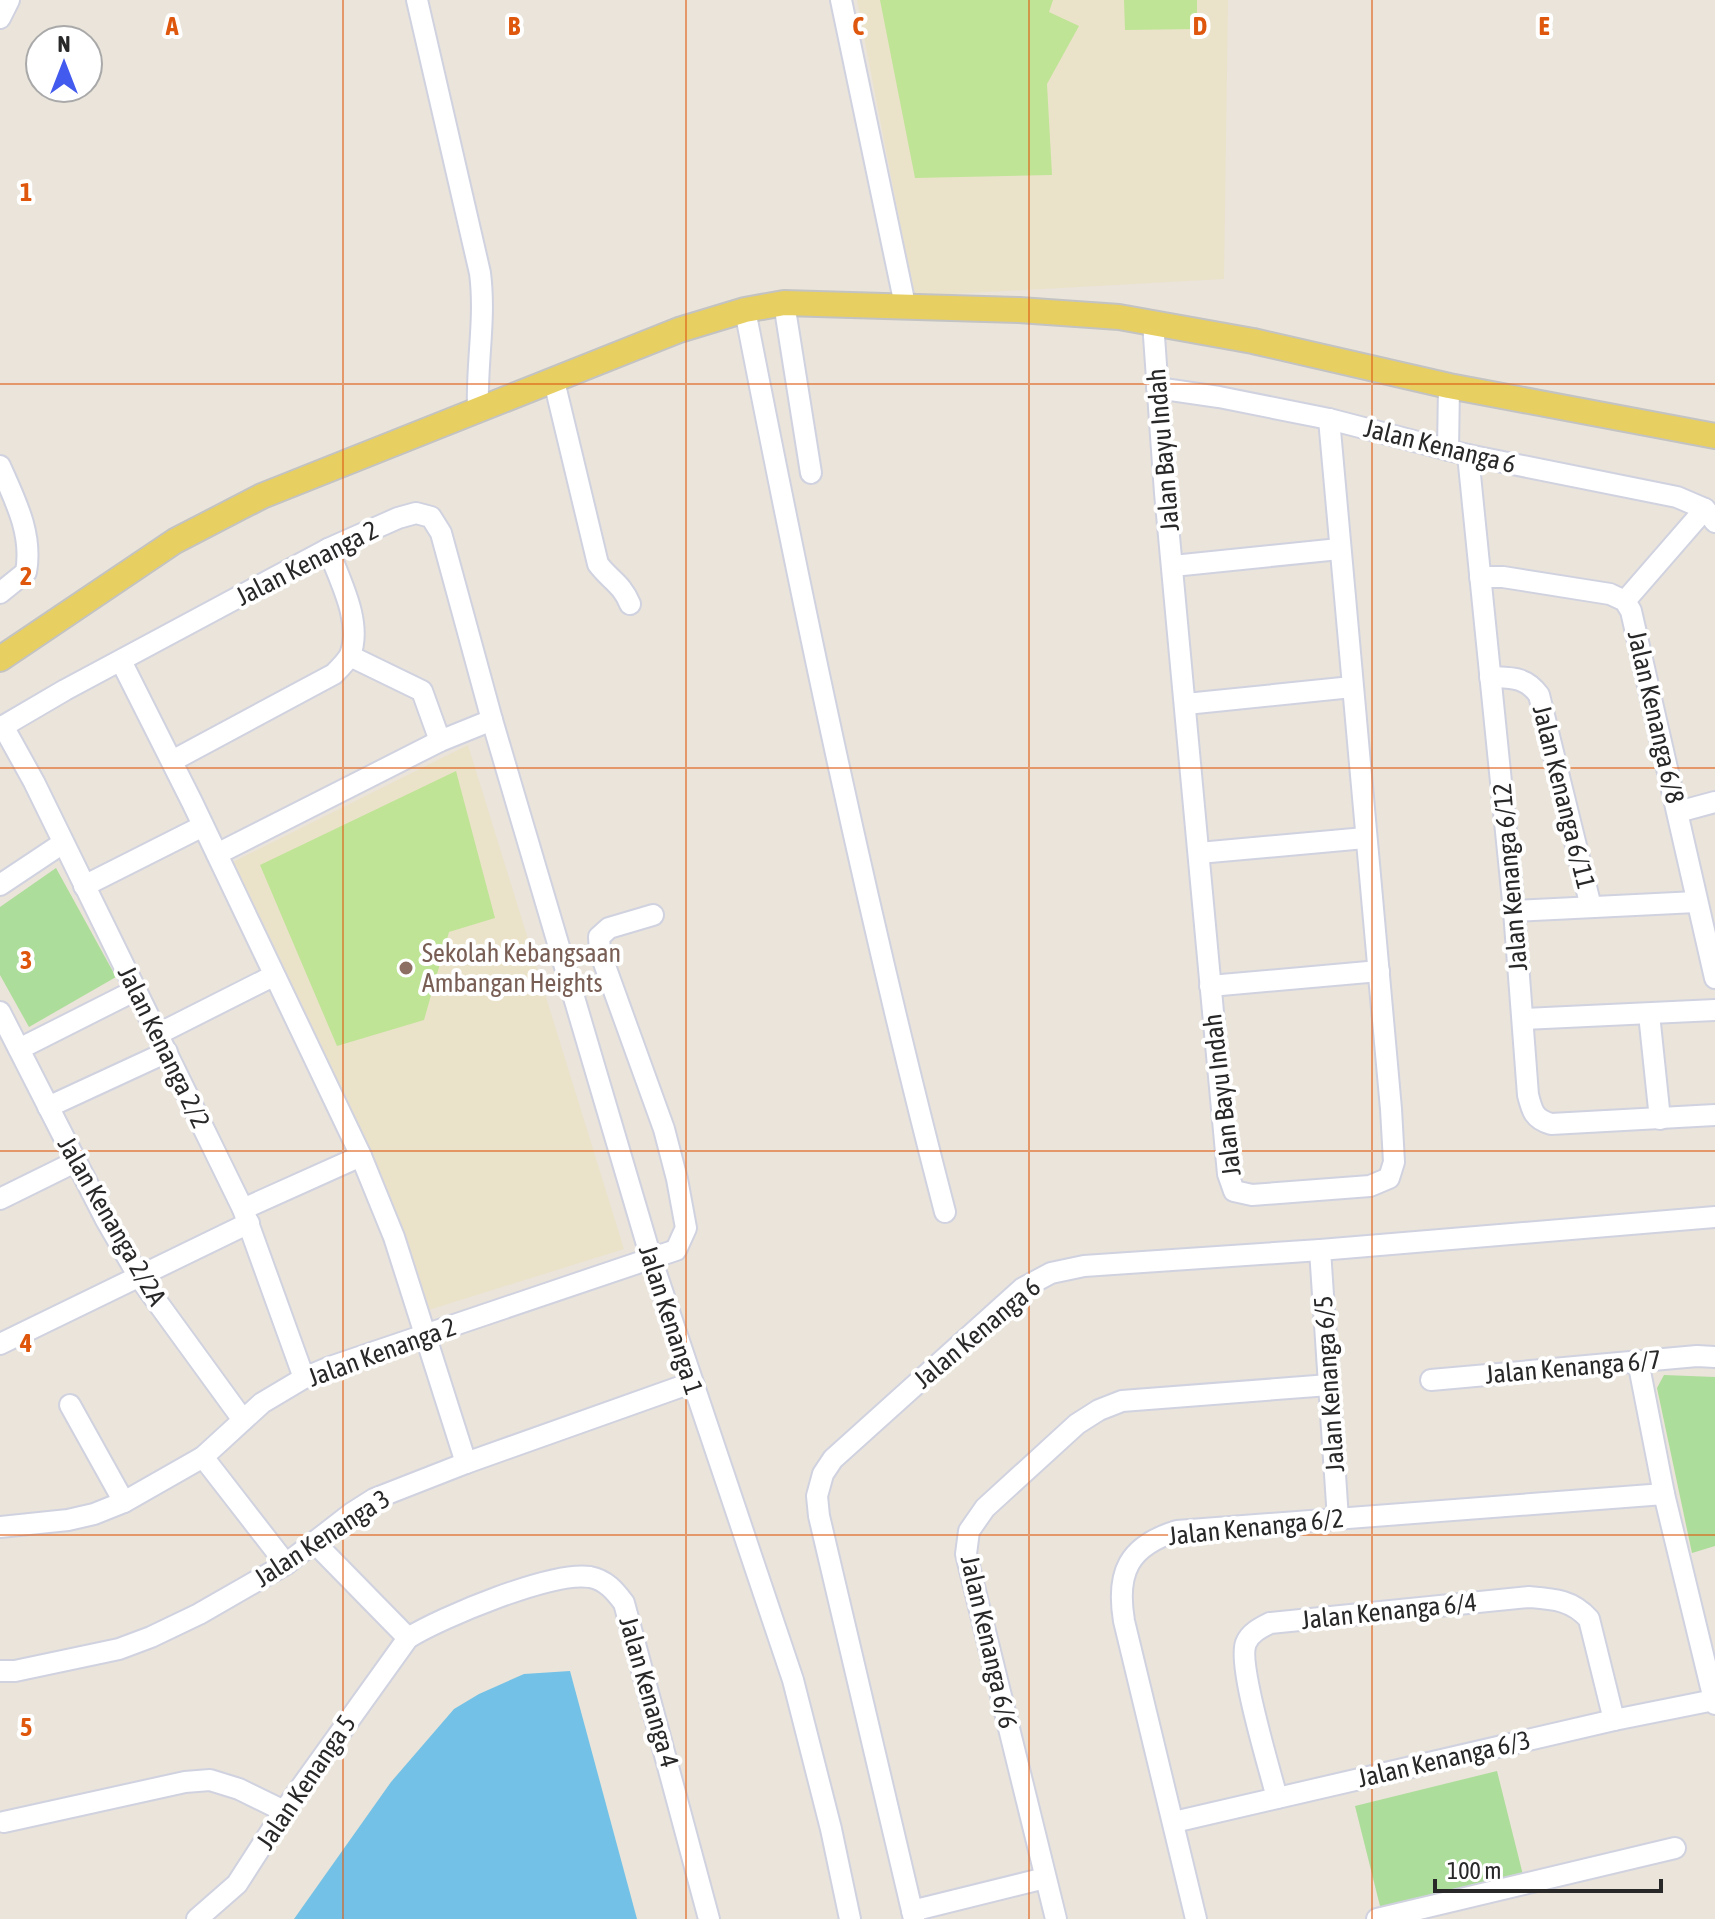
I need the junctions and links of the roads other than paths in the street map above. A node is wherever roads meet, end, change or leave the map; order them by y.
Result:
1 (9, 0) edge
2 (417, 0) edge
3 (841, 0) edge
4 (0, 18) edge
5 (784, 303) junction
6 (905, 305) junction
7 (745, 310) junction
8 (1153, 322) junction
9 (554, 381) junction
10 (1449, 386) junction
11 (1157, 388) junction
12 (478, 411) junction
13 (1329, 419) junction
14 (1715, 436) edge
15 (1458, 453) junction
16 (0, 466) edge
17 (811, 473) dead end
18 (1710, 516) edge
19 (328, 549) junction
20 (1339, 549) junction
21 (1173, 566) junction
22 (1480, 577) junction
23 (0, 593) edge
24 (1625, 601) junction
25 (630, 604) dead end
26 (350, 656) junction
27 (0, 659) edge
28 (121, 661) junction
29 (1490, 677) junction
30 (1352, 687) junction
31 (1186, 704) junction
32 (492, 720) junction
33 (2, 727) edge
34 (440, 741) junction
35 (172, 761) junction
36 (1715, 802) edge
37 (1678, 812) junction
38 (203, 826) junction
39 (1365, 838) junction
40 (63, 843) junction
41 (1199, 853) junction
42 (217, 854) junction
43 (0, 885) edge
44 (84, 886) junction
45 (1696, 902) junction
46 (1591, 907) junction
47 (1514, 911) junction
48 (653, 915) dead end
49 (1379, 971) junction
50 (273, 976) junction
51 (1715, 978) edge
52 (1210, 986) junction
53 (136, 990) junction
54 (1715, 1010) edge
55 (0, 1012) edge
56 (1649, 1014) junction
57 (1523, 1019) junction
58 (162, 1043) junction
59 (19, 1049) junction
60 (48, 1107) junction
61 (1715, 1115) edge
62 (1660, 1119) junction
63 (361, 1156) junction
64 (75, 1162) junction
65 (0, 1199) edge
66 (945, 1212) dead end
67 (246, 1216) junction
68 (1715, 1217) edge
69 (1320, 1250) junction
70 (651, 1258) junction
71 (139, 1277) junction
72 (427, 1336) junction
73 (0, 1344) edge
74 (1715, 1357) edge
75 (1638, 1361) junction
76 (304, 1378) junction
77 (1431, 1380) dead end
78 (691, 1383) junction
79 (1329, 1385) junction
80 (70, 1405) dead end
81 (243, 1420) junction
82 (203, 1457) junction
83 (466, 1463) junction
84 (1664, 1494) junction
85 (124, 1502) junction
86 (1338, 1519) junction
87 (0, 1527) edge
88 (314, 1542) junction
89 (286, 1564) junction
90 (408, 1638) junction
91 (0, 1671) edge
92 (1714, 1702) edge
93 (1614, 1720) junction
94 (1277, 1798) junction
95 (284, 1811) junction
96 (4, 1822) dead end
97 (1174, 1822) junction
98 (1675, 1848) dead end
99 (1045, 1878) junction
100 (1449, 1910) edge
101 (913, 1915) edge
102 (197, 1919) edge
103 (709, 1919) edge
104 (850, 1919) edge
105 (1056, 1919) edge
106 (1196, 1919) edge
107 (1377, 1919) edge

1 - 4 street
2 - 12 street
3 - 6 street
5 - 6 main road
5 - 7 main road
5 - 17 street
6 - 8 main road
7 - 9 main road
7 - 66 street
8 - 10 main road
8 - 11 street, Jalan Bayu Indah
9 - 12 main road
9 - 25 street
10 - 14 main road
10 - 15 street, Jalan Kenanga 6/12
11 - 13 street, Jalan Kenanga 6
11 - 21 street, Jalan Bayu Indah
12 - 27 main road
13 - 15 street, Jalan Kenanga 6
13 - 20 street, Jalan Bayu Indah
15 - 18 street, Jalan Kenanga 6
15 - 22 street, Jalan Kenanga 6/12
16 - 23 street
18 - 24 street
19 - 26 street
19 - 28 street, Jalan Kenanga 2
19 - 32 street, Jalan Kenanga 2
20 - 21 street
20 - 30 street, Jalan Bayu Indah
21 - 31 street, Jalan Bayu Indah
22 - 24 street, Jalan Kenanga 6/8
22 - 29 street, Jalan Kenanga 6/12
24 - 37 street, Jalan Kenanga 6/8
26 - 34 street
26 - 35 street
28 - 33 street, Jalan Kenanga 2
28 - 35 street
29 - 46 street, Jalan Kenanga 6/11
29 - 47 street, Jalan Kenanga 6/12
30 - 31 street
30 - 39 street, Jalan Bayu Indah
31 - 41 street, Jalan Bayu Indah
32 - 34 street
32 - 70 street, Jalan Kenanga 1
33 - 40 street, Jalan Kenanga 2/2
34 - 42 street
35 - 38 street
36 - 37 street
37 - 45 street, Jalan Kenanga 6/8
38 - 42 street
38 - 44 street
39 - 41 street
39 - 49 street, Jalan Bayu Indah
40 - 43 street
40 - 44 street, Jalan Kenanga 2/2
41 - 52 street, Jalan Bayu Indah
42 - 50 street
44 - 53 street, Jalan Kenanga 2/2
45 - 46 street
45 - 51 street, Jalan Kenanga 6/8
46 - 47 street
47 - 57 street, Jalan Kenanga 6/12
48 - 70 street, Jalan Kenanga 2
49 - 52 street
49 - 52 street, Jalan Bayu Indah
50 - 58 street
50 - 63 street
53 - 58 street, Jalan Kenanga 2/2
53 - 59 street
54 - 56 street
55 - 59 street, Jalan Kenanga 2/2A
56 - 57 street
56 - 62 street
57 - 62 street, Jalan Kenanga 6/12
58 - 60 street
58 - 67 street, Jalan Kenanga 2/2
59 - 60 street, Jalan Kenanga 2/2A
60 - 64 street, Jalan Kenanga 2/2A
61 - 62 street, Jalan Kenanga 6/12
63 - 67 street
63 - 72 street
64 - 65 street
64 - 71 street, Jalan Kenanga 2/2A
67 - 71 street
67 - 76 street, Jalan Kenanga 2/2
68 - 69 street, Jalan Kenanga 6
69 - 79 street, Jalan Kenanga 6/5
69 - 101 street, Jalan Kenanga 6
70 - 72 street, Jalan Kenanga 2
70 - 78 street, Jalan Kenanga 1
71 - 73 street
71 - 81 street, Jalan Kenanga 2/2A
72 - 76 street, Jalan Kenanga 2
72 - 83 street
74 - 75 street, Jalan Kenanga 6/7
75 - 77 street, Jalan Kenanga 6/7
75 - 84 street
76 - 81 street, Jalan Kenanga 2
78 - 83 street, Jalan Kenanga 3
78 - 104 street, Jalan Kenanga 1
79 - 86 street, Jalan Kenanga 6/5
79 - 99 street, Jalan Kenanga 6/6
80 - 85 street
81 - 82 street, Jalan Kenanga 2
82 - 85 street, Jalan Kenanga 2
82 - 89 street
83 - 88 street, Jalan Kenanga 3
84 - 86 street, Jalan Kenanga 6/2
84 - 92 street
85 - 87 street, Jalan Kenanga 2
86 - 97 street, Jalan Kenanga 6/2
88 - 89 street, Jalan Kenanga 3
88 - 90 street
89 - 91 street, Jalan Kenanga 3
90 - 95 street, Jalan Kenanga 5
90 - 103 street, Jalan Kenanga 4
92 - 93 street, Jalan Kenanga 6/3
93 - 94 street, Jalan Kenanga 6/3
93 - 94 street, Jalan Kenanga 6/4
94 - 97 street, Jalan Kenanga 6/3
95 - 96 street
95 - 102 street, Jalan Kenanga 5
97 - 106 street, Jalan Kenanga 6/2
98 - 100 street
99 - 101 street
99 - 105 street, Jalan Kenanga 6/6
100 - 107 street

